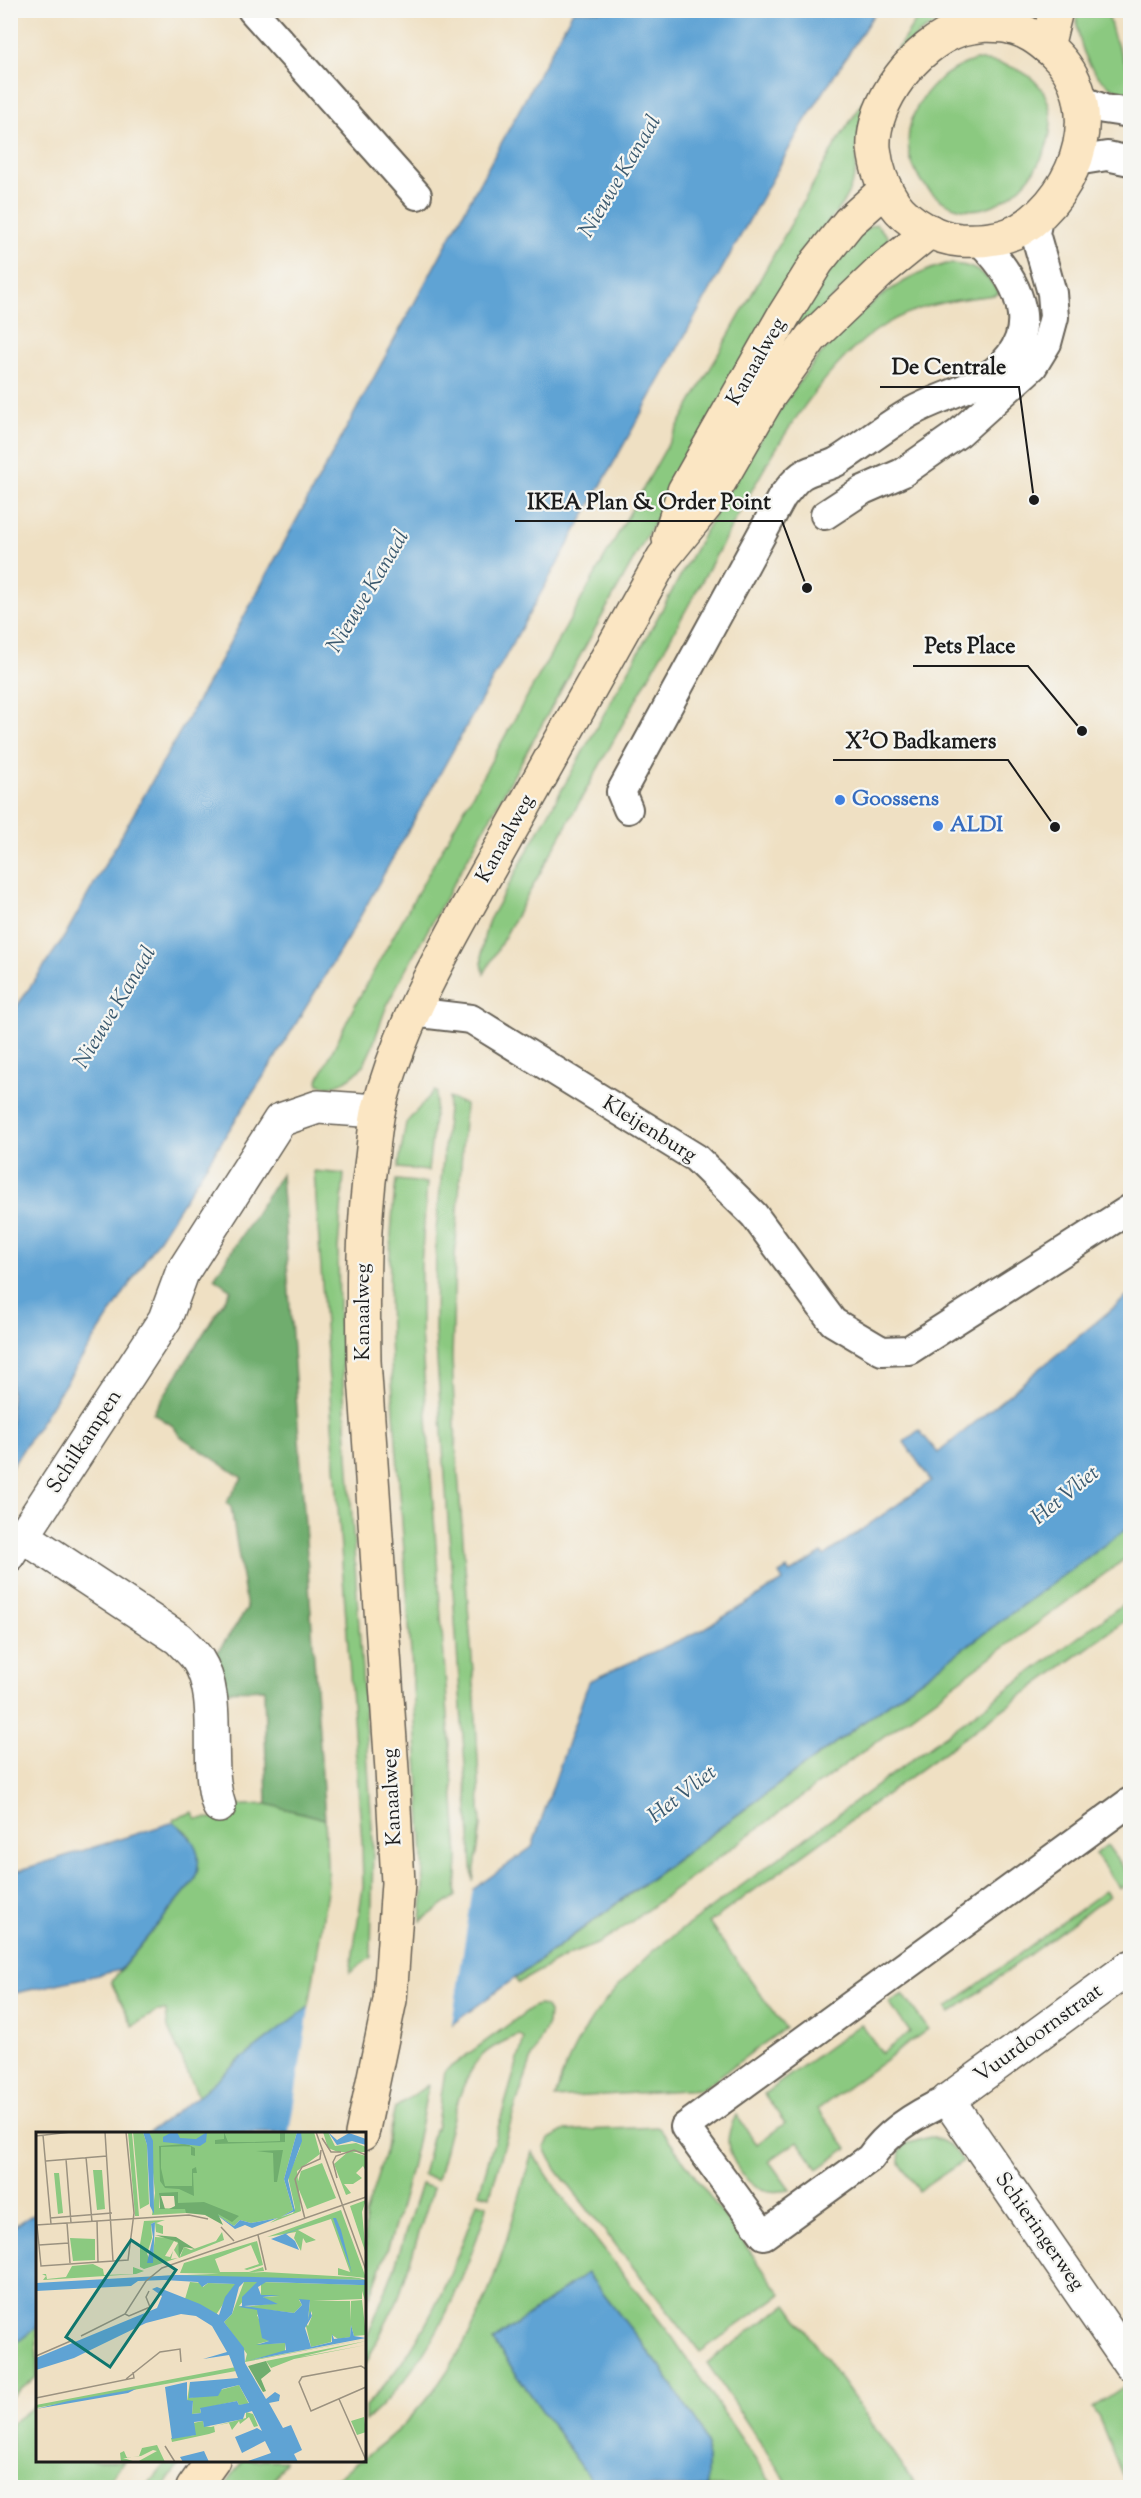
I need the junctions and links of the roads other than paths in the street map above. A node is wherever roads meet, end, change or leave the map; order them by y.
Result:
1 (252, 10) edge
2 (1056, 10) edge
3 (989, 18) edge
4 (1047, 46) junction
5 (1081, 100) junction
6 (1131, 113) edge
7 (1076, 161) junction
8 (1131, 161) edge
9 (886, 189) junction
10 (417, 195) dead end
11 (1039, 215) junction
12 (930, 231) junction
13 (979, 240) junction
14 (835, 463) junction
15 (663, 558) junction
16 (628, 809) dead end
17 (412, 1012) junction
18 (378, 1111) junction
19 (1131, 1209) edge
20 (17, 1547) edge
21 (1131, 1802) edge
22 (219, 1806) dead end
23 (1131, 1967) edge
24 (948, 2100) junction
25 (363, 2132) edge
26 (1131, 2364) edge
27 (212, 2462) edge
28 (193, 2487) edge

1 - 10 lane
2 - 4 main road
3 - 4 main road
3 - 9 main road
4 - 5 main road
5 - 6 lane
5 - 7 main road
7 - 8 lane
7 - 11 main road
9 - 12 main road
9 - 15 main road, Kanaalweg
11 - 13 main road
11 - 14 lane
12 - 13 main road
12 - 15 main road, Kanaalweg
13 - 14 lane
14 - 16 lane
15 - 17 main road, Kanaalweg
17 - 18 main road, Kanaalweg
17 - 19 lane, Kleijenburg
18 - 20 street, Schilkampen
18 - 25 main road, Kanaalweg
20 - 22 street, Schilkampen
21 - 24 lane
23 - 24 street, Vuurdoornstraat
24 - 26 street, Schieringerweg
27 - 28 main road

